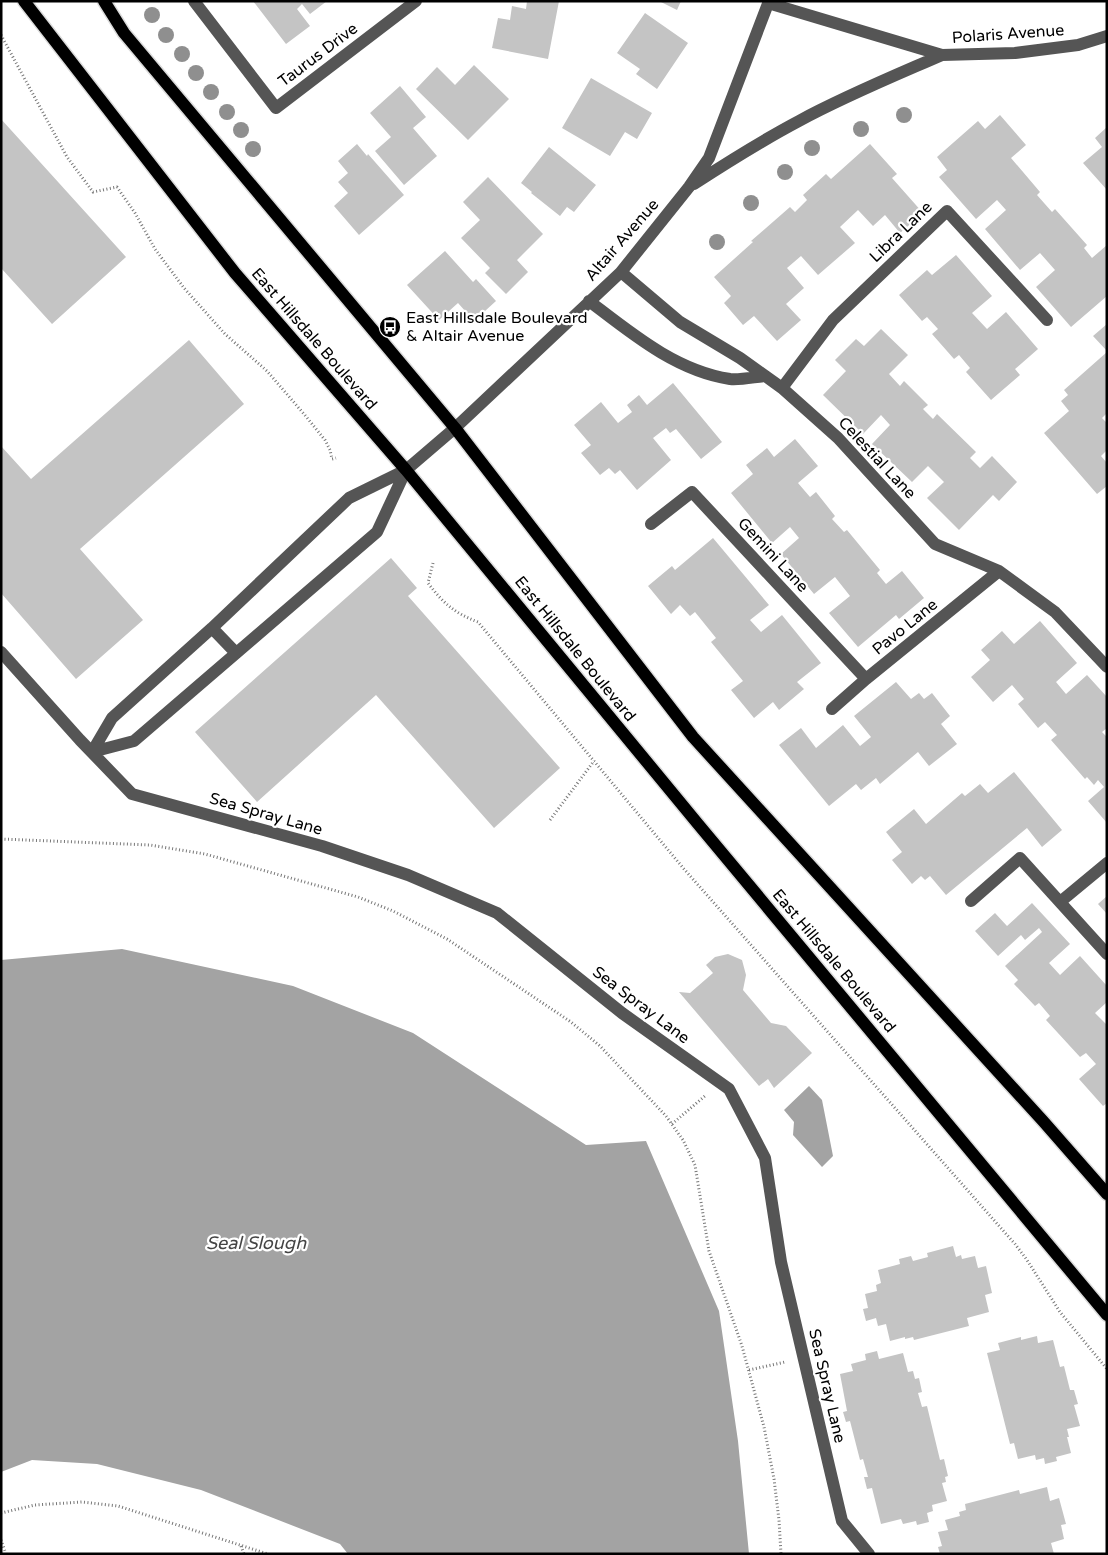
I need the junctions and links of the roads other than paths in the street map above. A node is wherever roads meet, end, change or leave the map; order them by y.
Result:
1 (24, 1) edge
2 (104, 1) edge
3 (194, 1) edge
4 (416, 1) edge
5 (769, 2) edge
6 (1107, 36) edge
7 (942, 55) junction
8 (689, 186) junction
9 (621, 272) junction
10 (590, 301) junction
11 (1047, 320) dead end
12 (765, 376) junction
13 (782, 388) junction
14 (455, 428) junction
15 (406, 470) junction
16 (650, 524) dead end
17 (999, 570) junction
18 (212, 628) junction
19 (1, 652) edge
20 (236, 653) junction
21 (1107, 666) edge
22 (866, 679) junction
23 (832, 709) dead end
24 (92, 752) junction
25 (1107, 863) edge
26 (972, 901) dead end
27 (1060, 902) junction
28 (1107, 954) edge
29 (1107, 1194) edge
30 (1107, 1314) edge
31 (869, 1554) edge

1 - 15 main road, East Hillsdale Boulevard
2 - 14 main road
3 - 4 street, Taurus Drive
5 - 7 street, Polaris Avenue
5 - 8 street, Altair Avenue
6 - 7 street, Polaris Avenue
7 - 8 street
8 - 9 street, Altair Avenue
9 - 10 street, Altair Avenue
9 - 12 street, Celestial Lane
10 - 12 street
10 - 14 street, Altair Avenue
11 - 13 street, Libra Lane
12 - 13 street, Celestial Lane
13 - 17 street, Celestial Lane
14 - 15 street, Altair Avenue
14 - 29 main road
15 - 18 street
15 - 20 street
15 - 30 main road, East Hillsdale Boulevard
16 - 22 street, Gemini Lane
17 - 21 street, Celestial Lane
17 - 22 street, Pavo Lane
18 - 20 street
18 - 24 street
19 - 24 street, Sea Spray Lane
20 - 24 street
22 - 23 street, Pavo Lane
24 - 31 street, Sea Spray Lane
25 - 27 street
26 - 27 street
27 - 28 street

